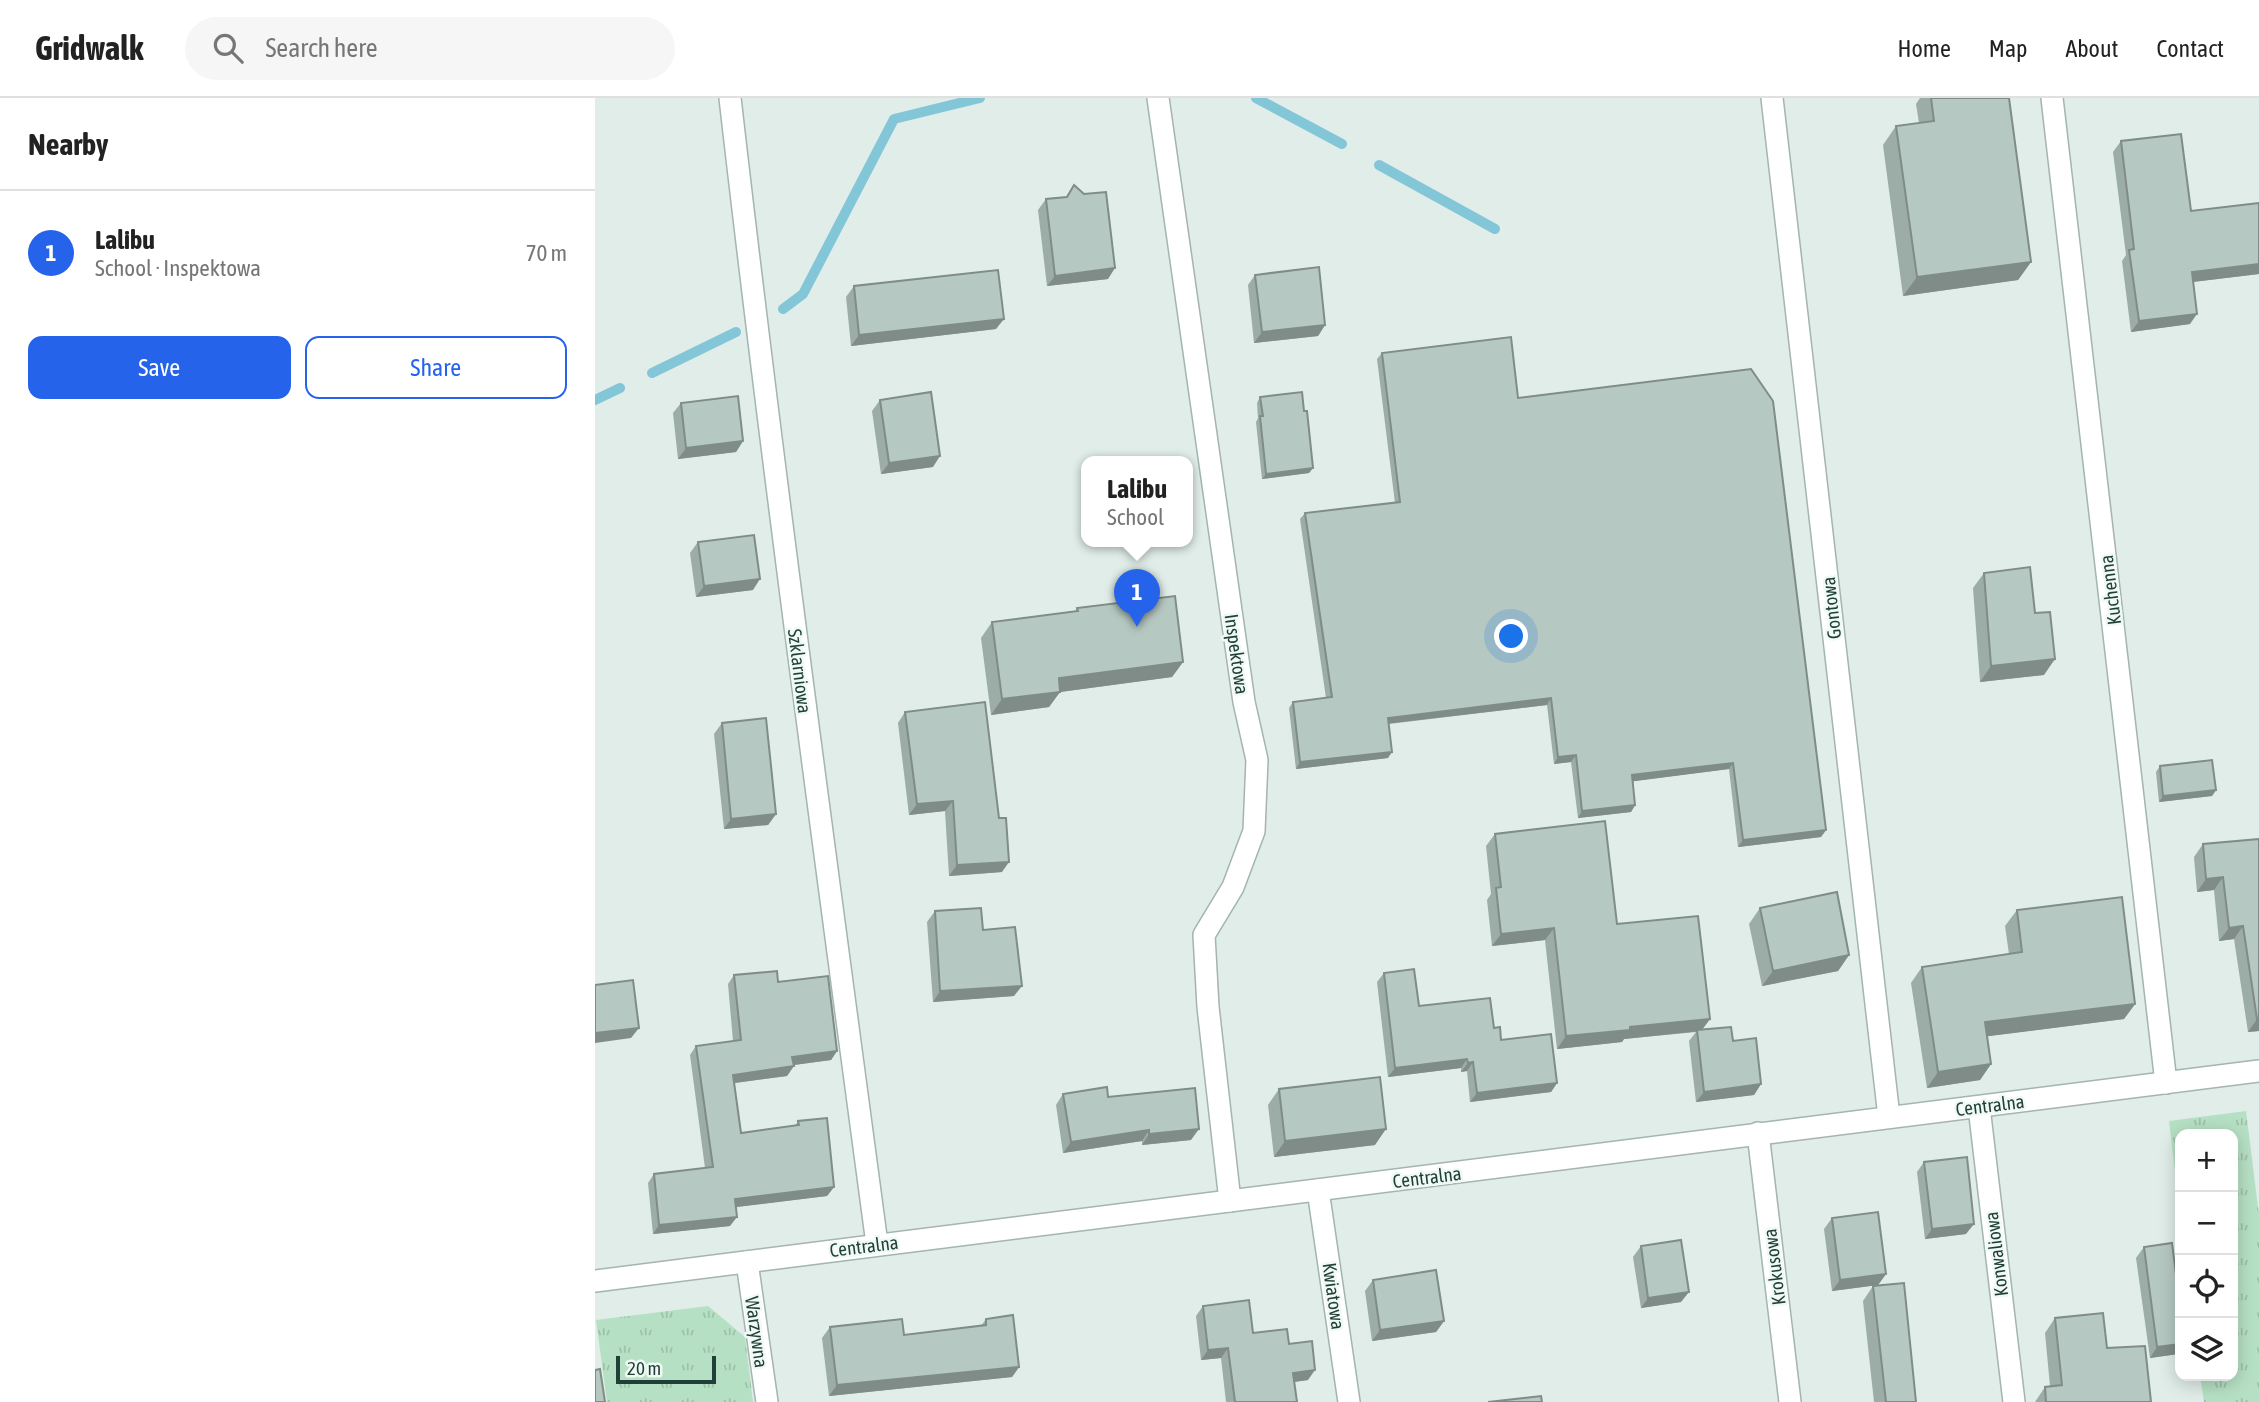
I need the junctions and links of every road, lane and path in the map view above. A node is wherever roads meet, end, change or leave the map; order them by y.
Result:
1 (730, 98) edge
2 (1158, 98) edge
3 (1772, 98) edge
4 (2052, 98) edge
5 (2259, 1071) edge
6 (2167, 1083) junction
7 (1979, 1107) junction
8 (1889, 1117) junction
9 (1758, 1133) junction
10 (1318, 1190) junction
11 (1230, 1202) junction
12 (877, 1244) junction
13 (747, 1262) junction
14 (595, 1281) edge
15 (767, 1402) edge
16 (1349, 1402) edge
17 (1790, 1402) edge
18 (2014, 1402) edge

1 - 12 street, Szklarniowa
2 - 11 street, Inspektowa
3 - 8 street, Gontowa
4 - 6 street, Kuchenna
5 - 6 street, Centralna
6 - 7 street, Centralna
7 - 8 street, Centralna
7 - 18 street, Konwaliowa
8 - 9 street, Centralna
9 - 10 street, Centralna
9 - 17 street, Krokusowa
10 - 11 street, Centralna
10 - 16 street, Kwiatowa
11 - 12 street, Centralna
12 - 13 street, Centralna
13 - 14 street, Centralna
13 - 15 street, Warzywna

